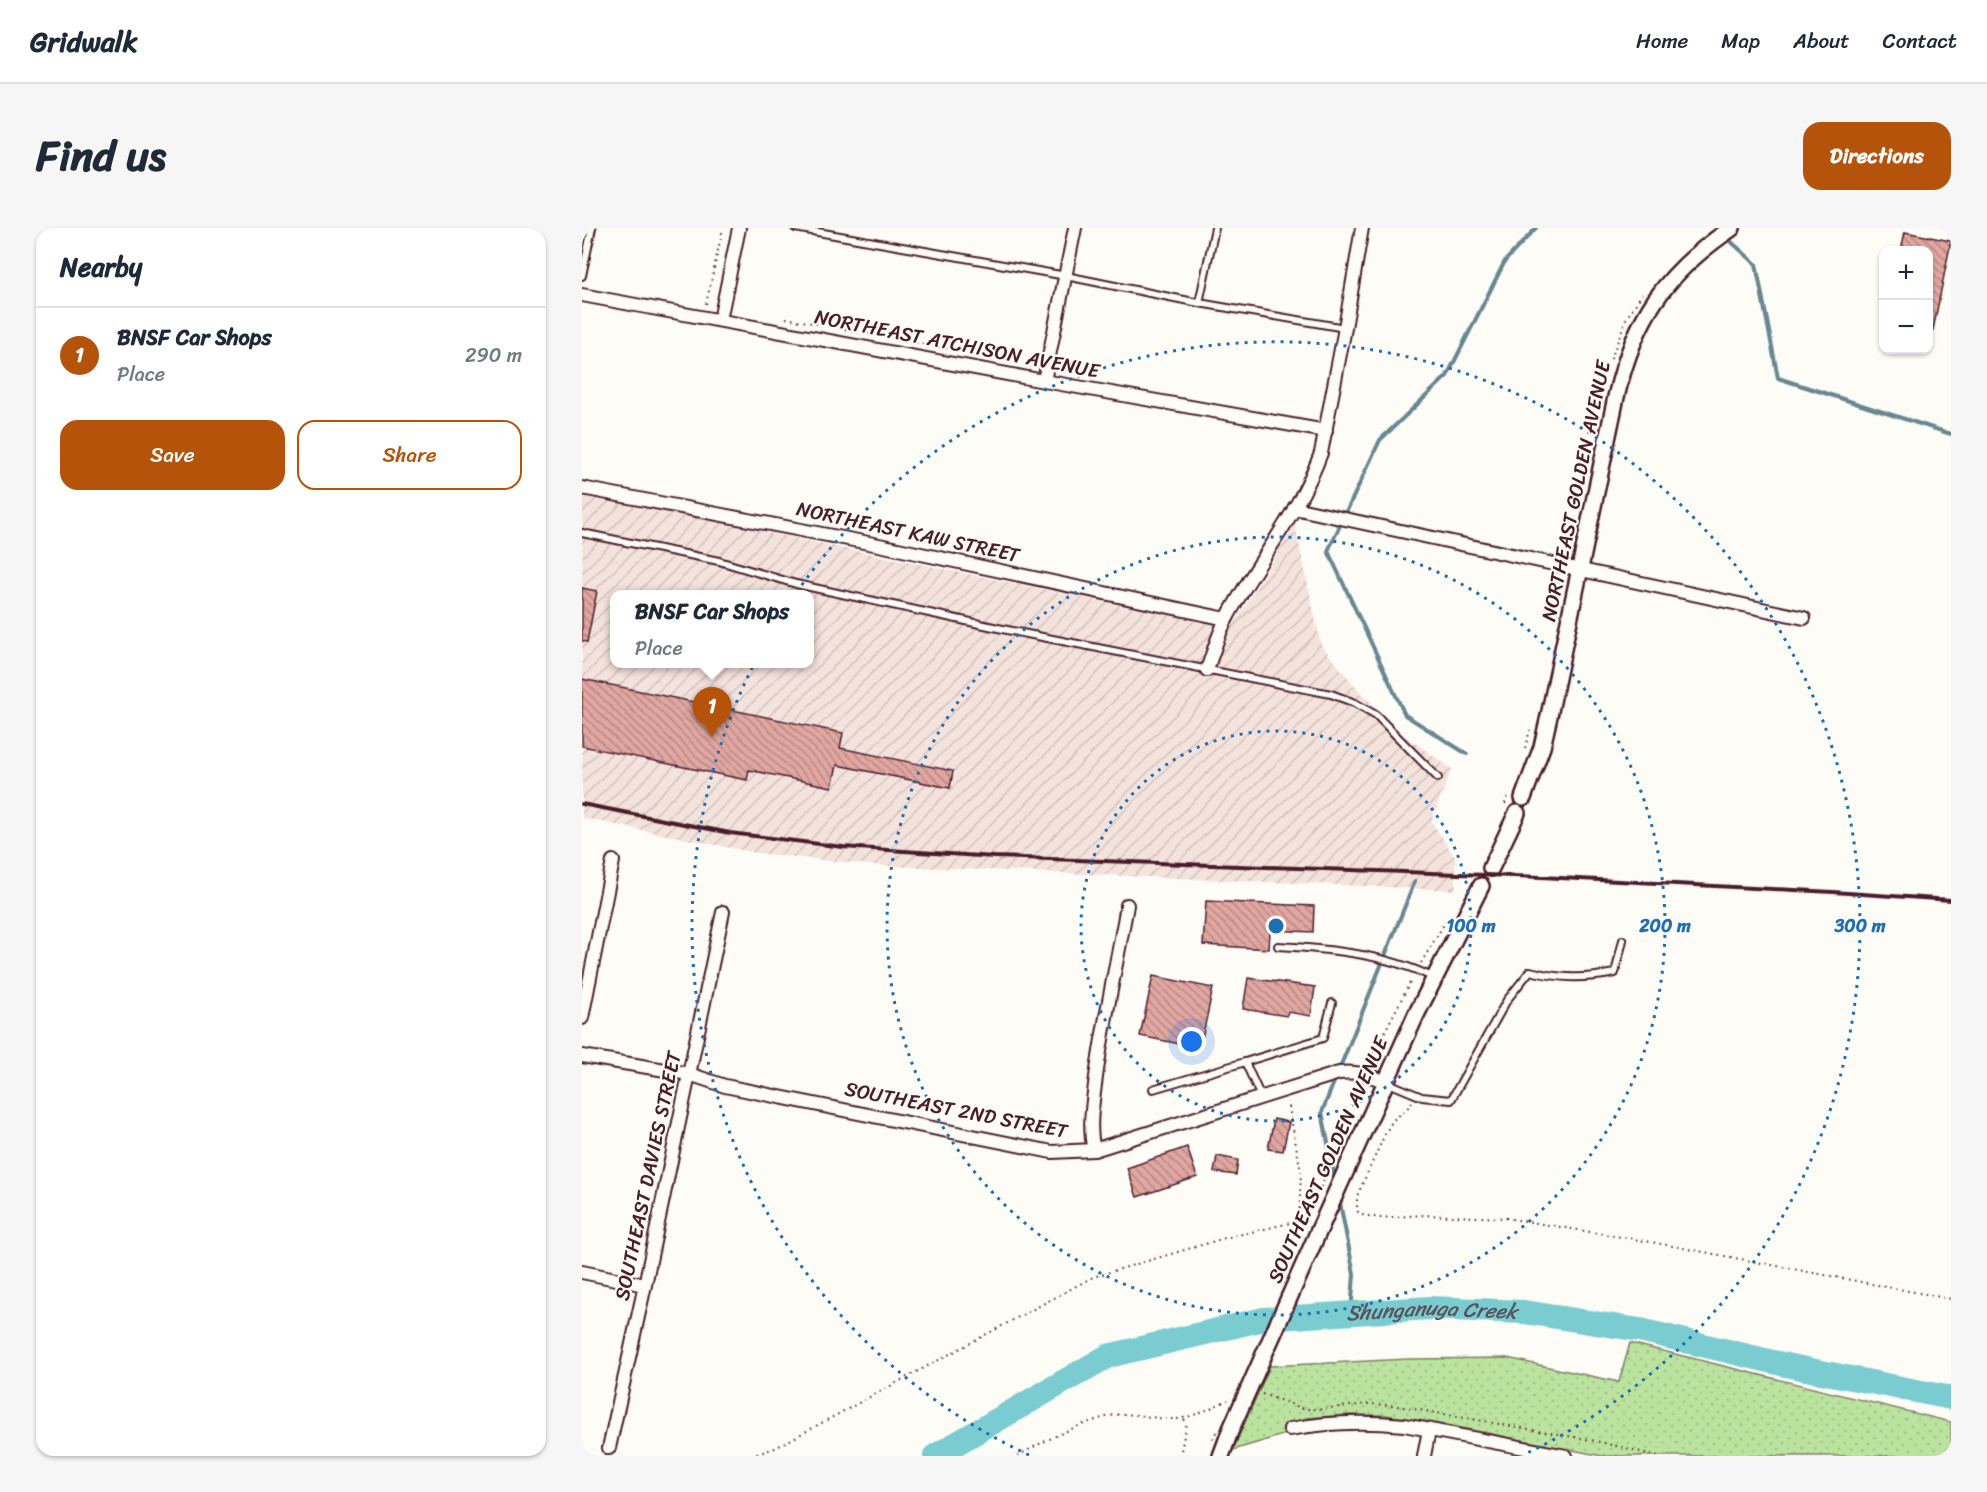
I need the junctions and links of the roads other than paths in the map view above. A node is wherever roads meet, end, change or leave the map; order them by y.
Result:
1 (592, 228) edge
2 (739, 228) edge
3 (795, 228) edge
4 (1075, 228) edge
5 (1215, 228) edge
6 (1362, 228) edge
7 (1731, 228) edge
8 (582, 276) edge
9 (1066, 276) junction
10 (582, 295) edge
11 (1199, 303) junction
12 (720, 320) junction
13 (1346, 328) junction
14 (1044, 381) junction
15 (1326, 431) junction
16 (582, 488) edge
17 (1294, 508) junction
18 (582, 533) edge
19 (1580, 570) junction
20 (1804, 618) dead end
21 (1226, 620) junction
22 (1207, 670) junction
23 (1438, 778) dead end
24 (613, 861) dead end
25 (1491, 868) dead end
26 (1481, 886) dead end
27 (1128, 905) dead end
28 (723, 912) dead end
29 (1623, 940) dead end
30 (1278, 946) dead end
31 (1435, 978) junction
32 (1332, 1003) dead end
33 (582, 1018) edge
34 (582, 1056) edge
35 (1245, 1062) junction
36 (689, 1074) junction
37 (1386, 1082) junction
38 (1153, 1089) dead end
39 (1261, 1098) junction
40 (1094, 1150) junction
41 (582, 1272) edge
42 (645, 1285) junction
43 (1290, 1429) dead end
44 (1429, 1430) junction
45 (609, 1448) dead end
46 (1221, 1456) edge
47 (1424, 1456) edge
48 (1566, 1456) edge

1 - 8 lane
2 - 12 street
3 - 9 lane
4 - 9 street
5 - 11 lane
6 - 13 street
7 - 19 street, NORTHEAST GOLDEN AVENUE
9 - 11 lane
9 - 14 street
10 - 12 street, NORTHEAST ATCHISON AVENUE
11 - 13 lane
12 - 14 street, NORTHEAST ATCHISON AVENUE
13 - 15 street
14 - 15 street, NORTHEAST ATCHISON AVENUE
15 - 17 street
16 - 21 street, NORTHEAST KAW STREET
17 - 19 street
17 - 21 street
18 - 22 lane
19 - 20 street
19 - 25 street, NORTHEAST GOLDEN AVENUE
21 - 22 street
22 - 23 lane
24 - 33 street
26 - 31 street, SOUTHEAST GOLDEN AVENUE
27 - 40 street
28 - 36 street, SOUTHEAST DAVIES STREET
29 - 37 lane
30 - 31 lane
31 - 37 street, SOUTHEAST GOLDEN AVENUE
32 - 35 lane
34 - 36 street, SOUTHEAST 2ND STREET
35 - 38 lane
35 - 39 lane
36 - 40 street, SOUTHEAST 2ND STREET
36 - 42 street, SOUTHEAST DAVIES STREET
37 - 39 street, SOUTHEAST 2ND STREET
37 - 46 street, SOUTHEAST GOLDEN AVENUE, bridge
39 - 40 street, SOUTHEAST 2ND STREET
41 - 42 street
42 - 45 street, SOUTHEAST DAVIES STREET
43 - 44 street
44 - 47 street
44 - 48 street

